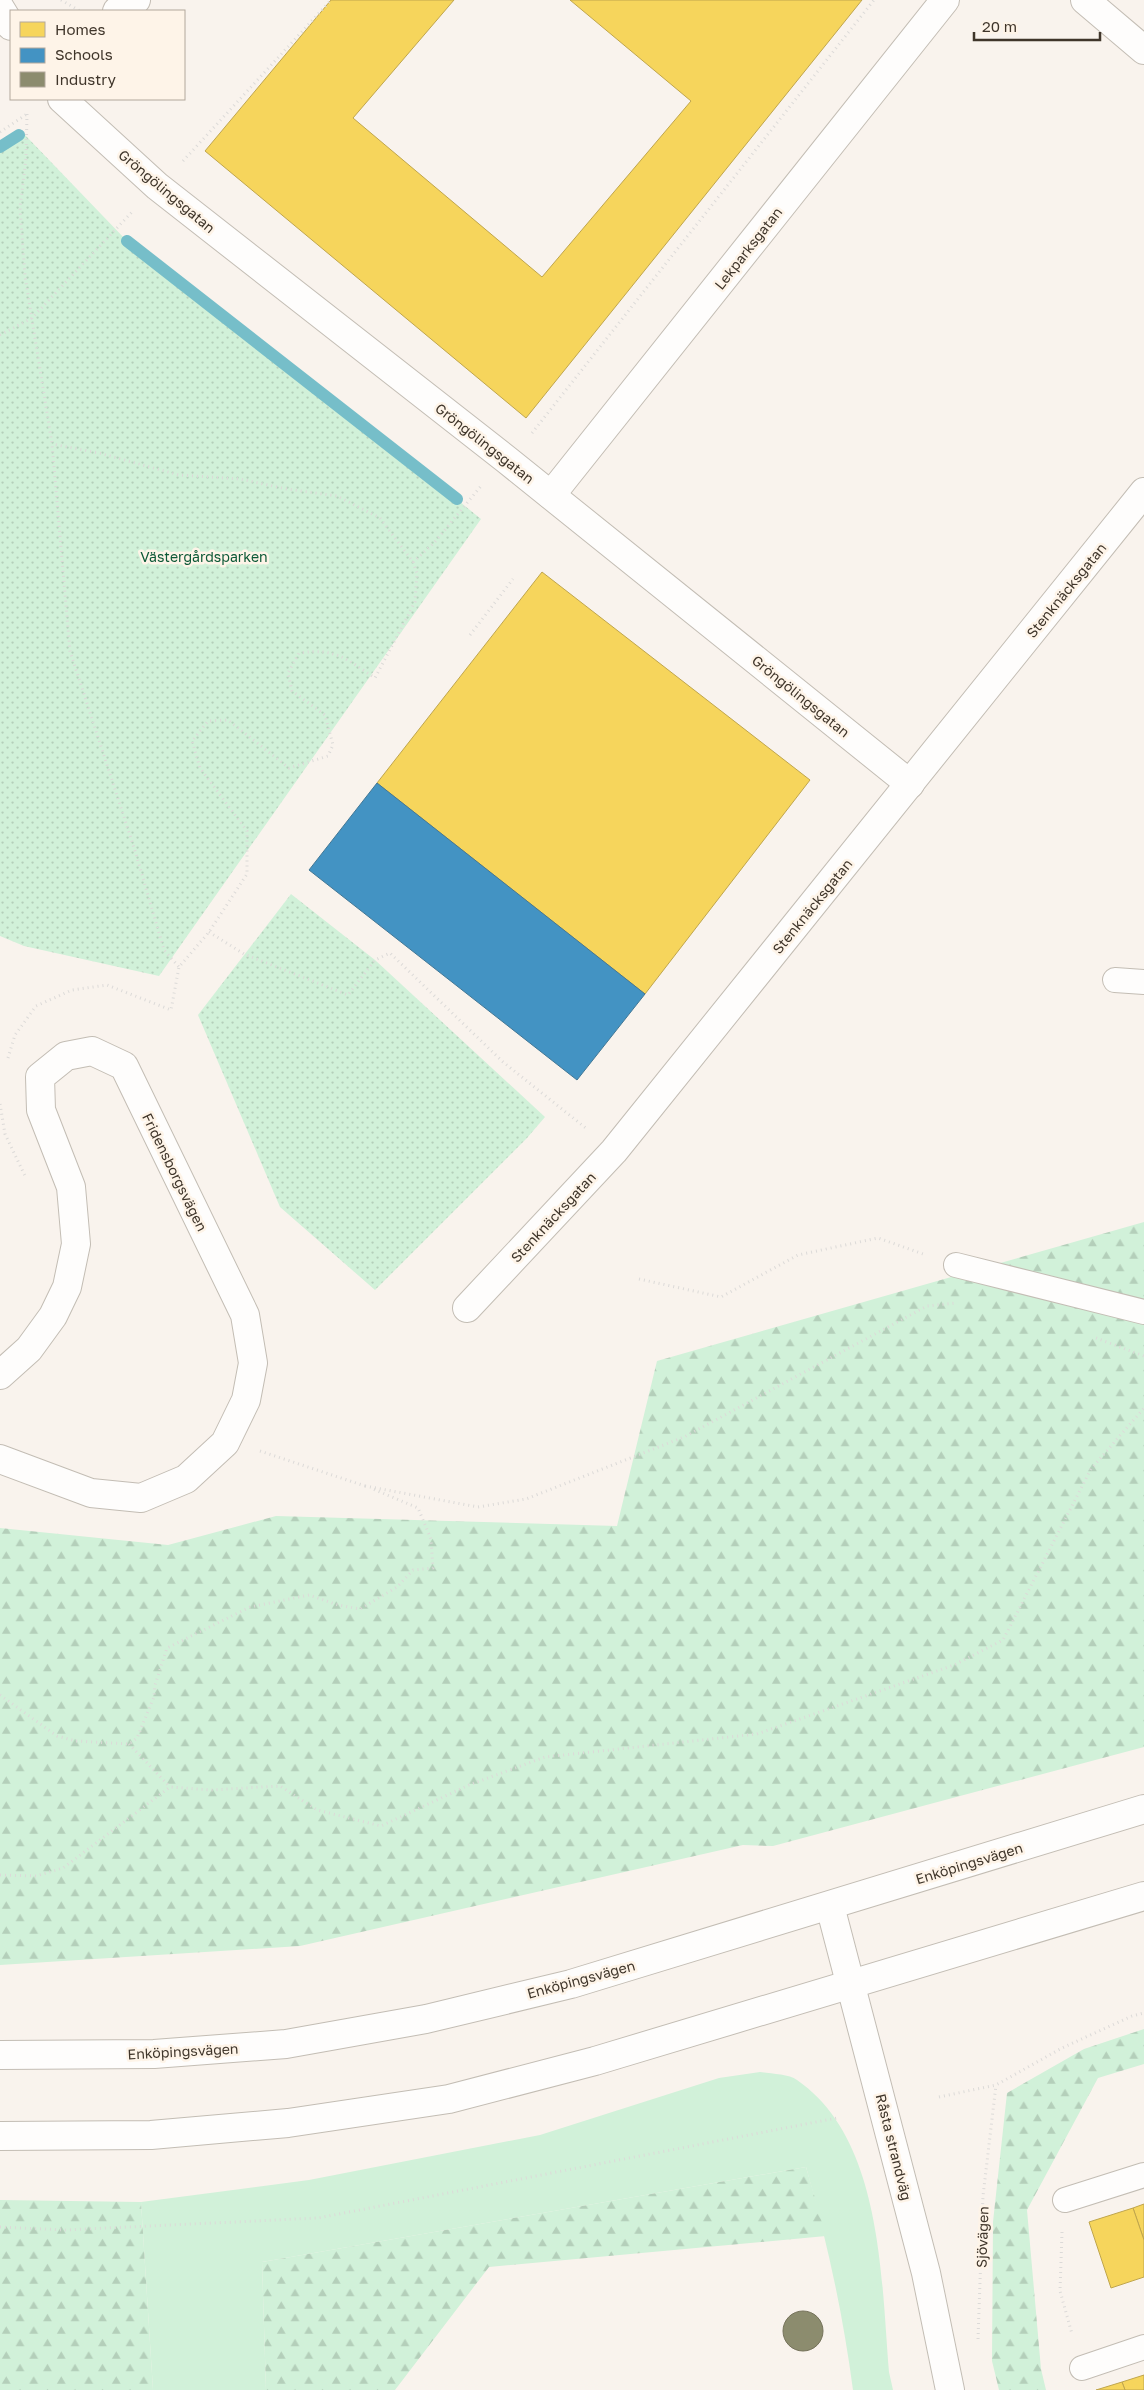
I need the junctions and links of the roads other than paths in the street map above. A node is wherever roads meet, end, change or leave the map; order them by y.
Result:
1 (136, 0) edge
2 (945, 0) edge
3 (1086, 0) edge
4 (0, 8) edge
5 (119, 10) edge
6 (10, 24) edge
7 (1144, 50) edge
8 (63, 100) edge
9 (1144, 492) edge
10 (551, 495) junction
11 (910, 784) junction
12 (1115, 980) dead end
13 (1144, 982) edge
14 (956, 1265) road end
15 (467, 1308) dead end
16 (1144, 1312) edge
17 (0, 1375) edge
18 (0, 1459) edge
19 (1144, 1809) edge
20 (1144, 1896) edge
21 (830, 1906) junction
22 (851, 1984) junction
23 (0, 2055) edge
24 (0, 2136) edge
25 (1144, 2175) edge
26 (1065, 2200) road end
27 (1144, 2347) edge
28 (1082, 2368) road end
29 (950, 2390) edge

1 - 5 street
2 - 10 street, Lekparksgatan
3 - 7 street
4 - 6 street
8 - 10 street, Gröngölingsgatan
9 - 11 street, Stenknäcksgatan
10 - 11 street, Gröngölingsgatan
11 - 15 street, Stenknäcksgatan
12 - 13 lane
14 - 16 lane
17 - 18 street, Fridensborgsvägen
19 - 21 street, Enköpingsvägen
20 - 22 street
21 - 22 street, Råsta strandväg
21 - 23 street, Enköpingsvägen
22 - 24 street
22 - 29 street, Råsta strandväg
25 - 26 lane
27 - 28 lane

